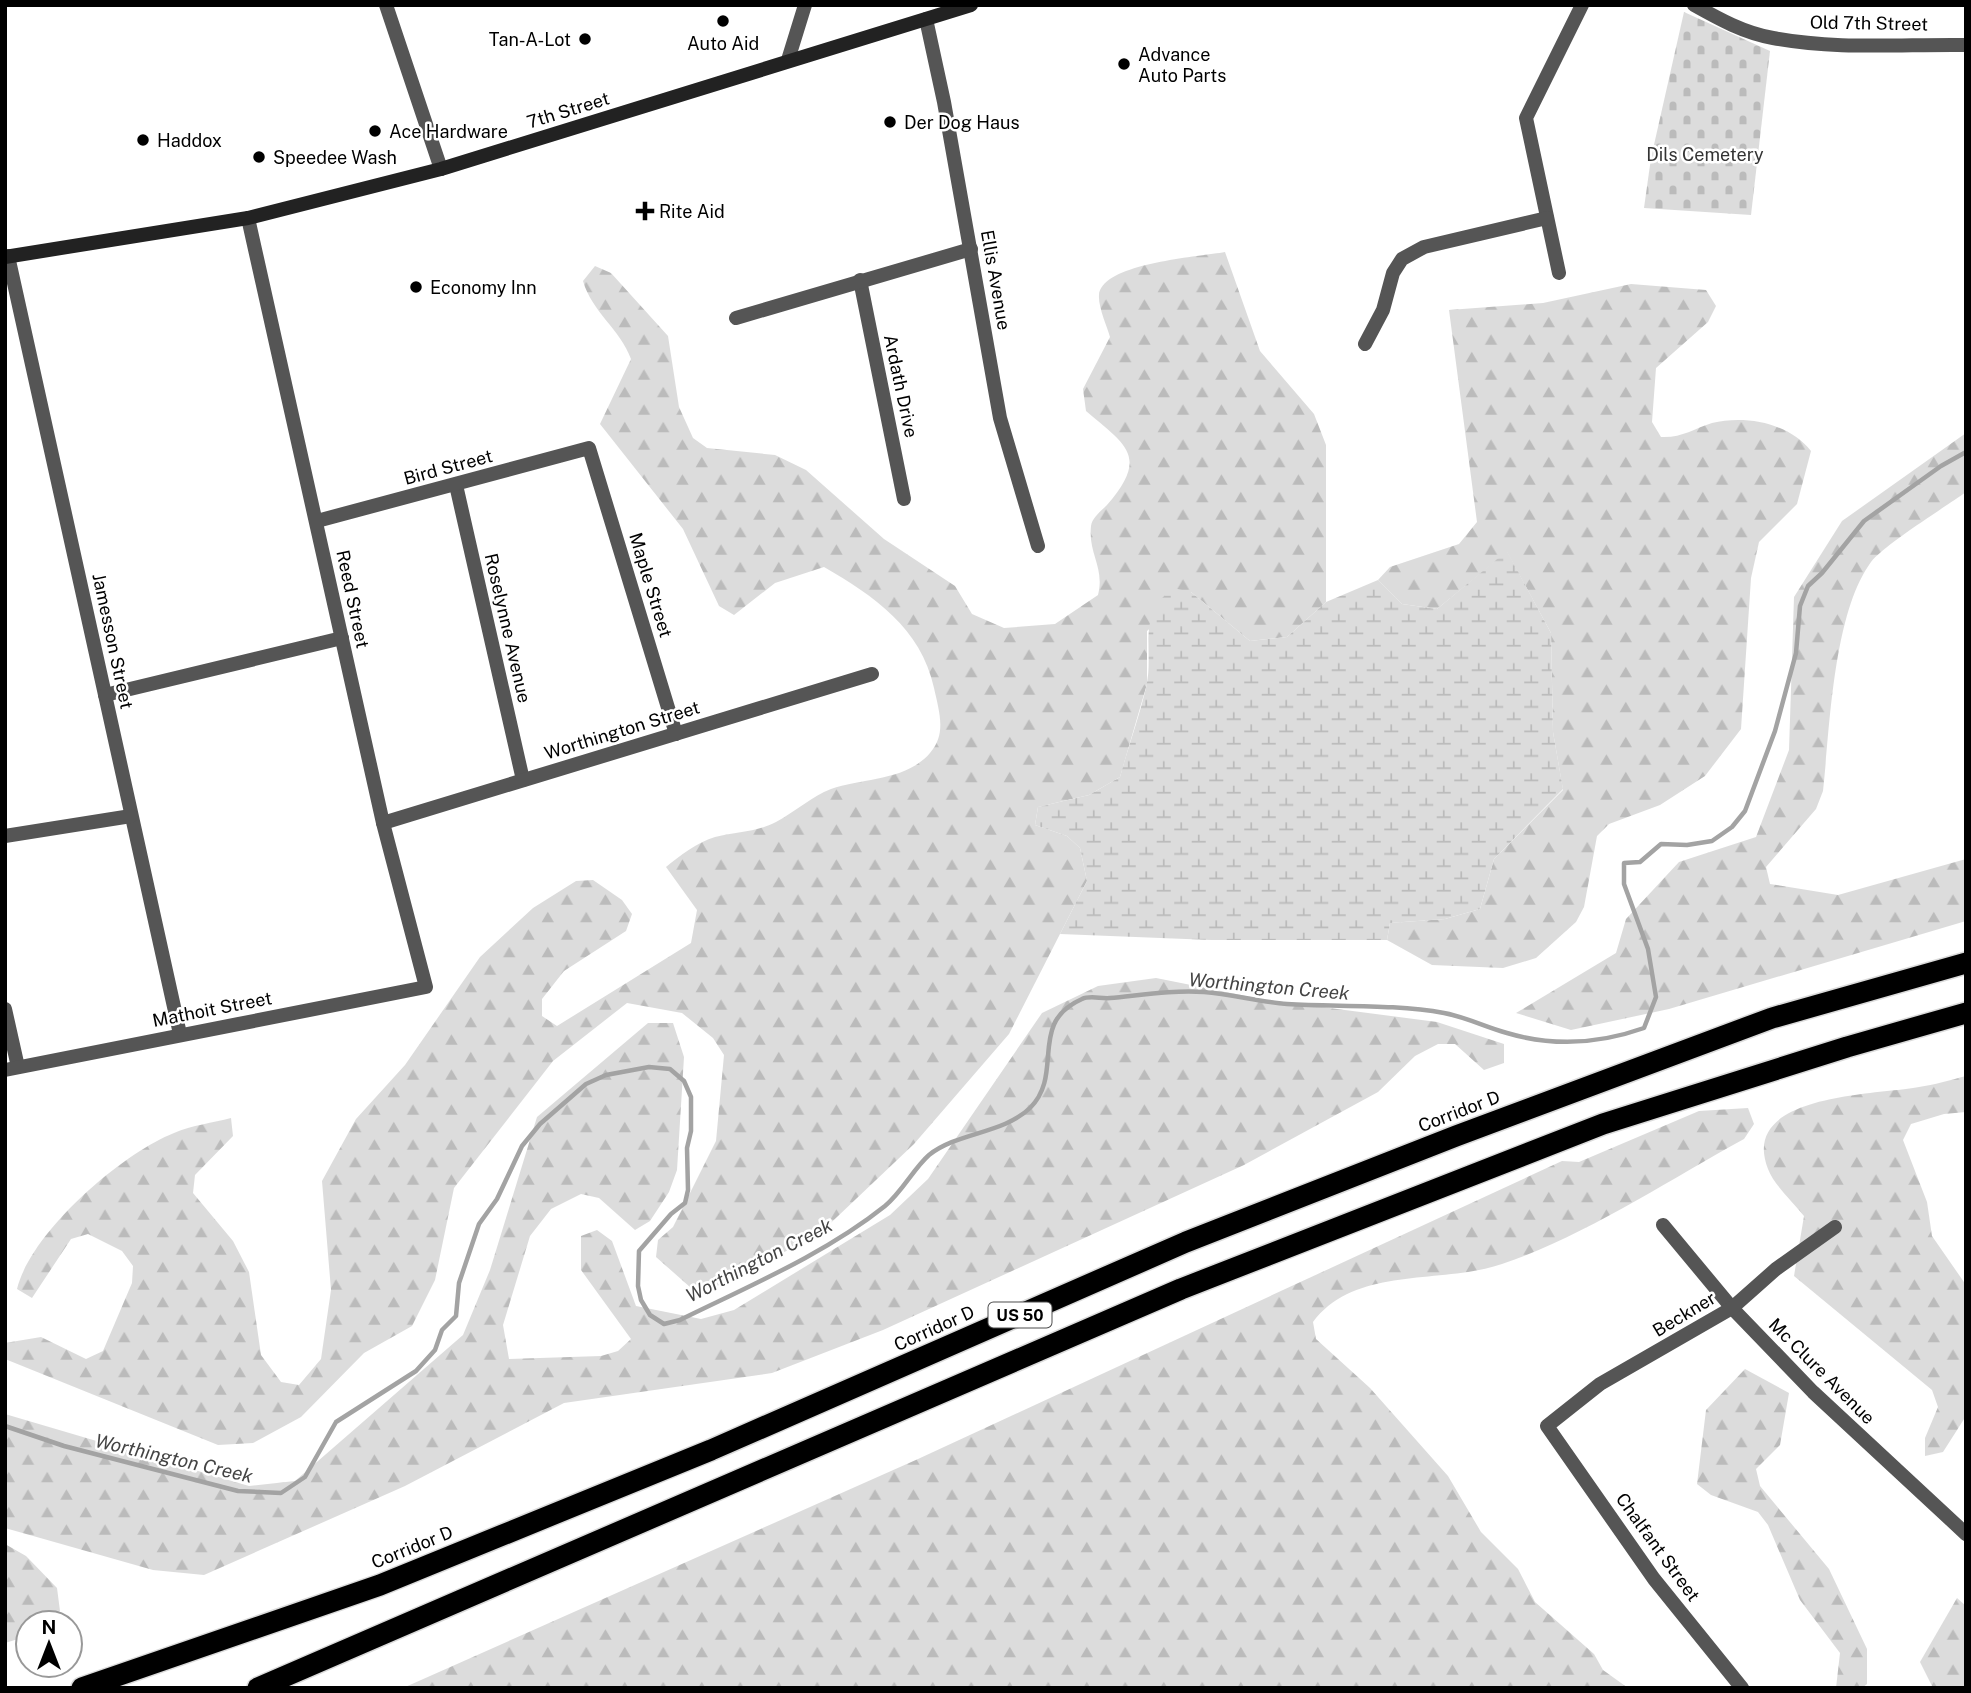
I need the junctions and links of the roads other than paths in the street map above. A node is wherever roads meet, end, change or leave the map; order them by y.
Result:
1 (386, 5) edge
2 (805, 5) edge
3 (971, 5) edge
4 (1582, 5) edge
5 (1694, 5) edge
6 (926, 19) junction
7 (1966, 45) edge
8 (788, 60) junction
9 (441, 169) junction
10 (248, 218) junction
11 (1547, 218) junction
12 (971, 249) junction
13 (7, 256) edge
14 (1559, 273) dead end
15 (860, 280) junction
16 (736, 318) dead end
17 (1365, 344) dead end
18 (589, 448) joint
19 (456, 485) junction
20 (904, 499) dead end
21 (317, 522) junction
22 (1038, 546) dead end
23 (342, 638) junction
24 (872, 674) dead end
25 (105, 695) junction
26 (676, 734) junction
27 (523, 780) junction
28 (131, 816) junction
29 (383, 823) junction
30 (5, 836) edge
31 (1966, 963) edge
32 (426, 987) joint
33 (5, 1009) edge
34 (1966, 1013) edge
35 (180, 1034) junction
36 (11, 1068) edge
37 (1663, 1225) dead end
38 (1835, 1227) dead end
39 (1732, 1308) junction
40 (1547, 1426) joint
41 (1966, 1534) edge
42 (82, 1688) edge
43 (258, 1688) edge
44 (1742, 1688) edge

1 - 9 street
2 - 8 street
3 - 6 main road, 7th Street
4 - 11 street
5 - 7 street, Old 7th Street
6 - 8 main road, 7th Street
6 - 12 street, Ellis Avenue
8 - 9 main road, 7th Street
9 - 10 main road, 7th Street
10 - 13 main road, 7th Street
10 - 21 street, Reed Street
11 - 14 street
11 - 17 street
12 - 15 street
12 - 22 street, Ellis Avenue
13 - 25 street, Jamesson Street
15 - 16 street
15 - 20 street, Ardath Drive
18 - 19 street, Bird Street
18 - 26 street, Maple Street
19 - 21 street, Bird Street
19 - 27 street, Roselynne Avenue
21 - 23 street, Reed Street
23 - 25 street
23 - 29 street, Reed Street
24 - 26 street, Worthington Street
25 - 28 street, Jamesson Street
26 - 27 street, Worthington Street
27 - 29 street, Worthington Street
28 - 30 street
28 - 35 street, Jamesson Street
29 - 32 street, Reed Street
31 - 42 highway, Corridor D / US 50
32 - 35 street, Mathoit Street
33 - 36 street
34 - 43 highway, US 50
35 - 36 street, Mathoit Street
37 - 39 street, Mc Clure Avenue
38 - 39 street, Beckner
39 - 40 street, Beckner
39 - 41 street, Mc Clure Avenue
40 - 44 street, Chalfant Street

